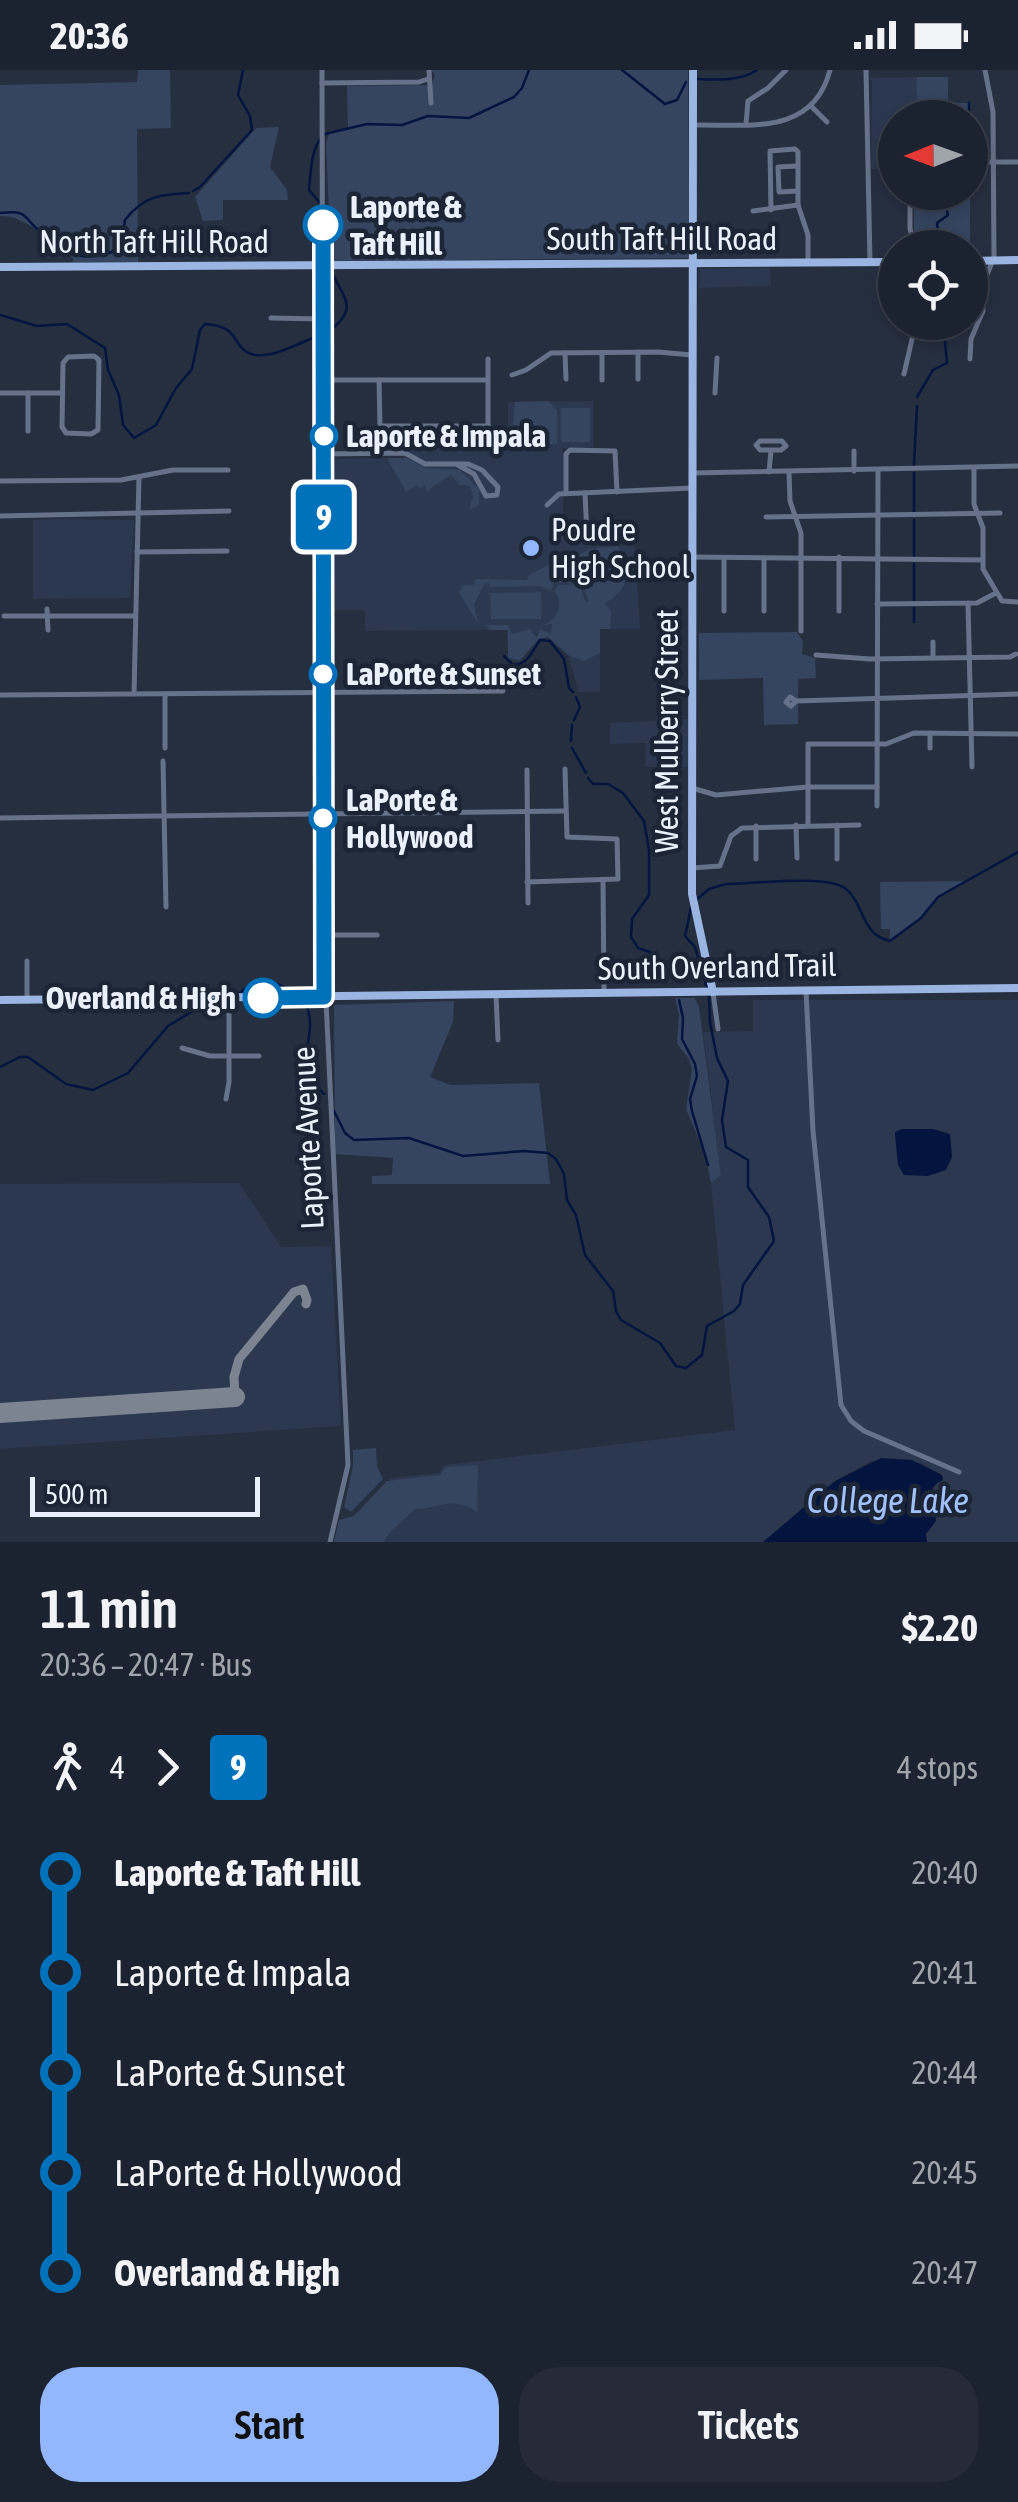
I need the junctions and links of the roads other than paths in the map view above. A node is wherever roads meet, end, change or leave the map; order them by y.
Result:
1 (322, 70) edge
2 (425, 70) edge
3 (692, 70) edge
4 (786, 70) edge
5 (830, 70) edge
6 (866, 70) edge
7 (985, 70) edge
8 (425, 80) junction
9 (322, 83) junction
10 (431, 103) dead end
11 (812, 106) junction
12 (827, 122) dead end
13 (746, 124) junction
14 (692, 125) junction
15 (988, 162) edge
16 (994, 162) junction
17 (1018, 162) edge
18 (797, 166) junction
19 (797, 191) junction
20 (798, 206) junction
21 (771, 210) junction
22 (752, 211) dead end
23 (988, 260) edge
24 (992, 260) junction
25 (1018, 260) edge
26 (870, 262) junction
27 (878, 262) edge
28 (808, 263) junction
29 (693, 264) junction
30 (429, 265) joint
31 (323, 266) junction
32 (0, 268) edge
33 (271, 318) dead end
34 (323, 318) junction
35 (912, 340) edge
36 (602, 352) junction
37 (638, 352) junction
38 (566, 353) junction
39 (693, 355) junction
40 (718, 358) dead end
41 (488, 359) dead end
42 (970, 360) dead end
43 (524, 370) junction
44 (904, 374) dead end
45 (512, 375) dead end
46 (528, 378) dead end
47 (566, 379) dead end
48 (638, 379) dead end
49 (323, 380) junction
50 (379, 380) junction
51 (487, 380) junction
52 (602, 380) dead end
53 (63, 393) junction
54 (715, 393) dead end
55 (0, 394) edge
56 (28, 394) junction
57 (488, 426) junction
58 (28, 431) dead end
59 (770, 441) junction
60 (488, 446) dead end
61 (770, 450) junction
62 (854, 451) dead end
63 (324, 454) junction
64 (458, 465) junction
65 (1018, 466) edge
66 (974, 468) junction
67 (228, 470) dead end
68 (854, 471) junction
69 (878, 471) junction
70 (768, 472) junction
71 (788, 472) junction
72 (692, 473) junction
73 (138, 478) junction
74 (0, 481) edge
75 (692, 488) junction
76 (617, 492) junction
77 (566, 493) junction
78 (586, 493) junction
79 (547, 505) dead end
80 (229, 510) dead end
81 (978, 514) junction
82 (1000, 514) dead end
83 (139, 515) junction
84 (0, 516) edge
85 (796, 516) junction
86 (878, 516) junction
87 (766, 517) dead end
88 (586, 536) dead end
89 (227, 551) dead end
90 (137, 552) junction
91 (692, 557) junction
92 (839, 557) junction
93 (724, 558) junction
94 (764, 558) junction
95 (802, 558) junction
96 (878, 560) junction
97 (983, 560) junction
98 (996, 593) junction
99 (1018, 602) edge
100 (968, 603) junction
101 (877, 604) junction
102 (839, 610) dead end
103 (724, 611) dead end
104 (764, 611) dead end
105 (47, 612) junction
106 (4, 616) dead end
107 (134, 616) junction
108 (48, 630) dead end
109 (801, 631) dead end
110 (933, 642) dead end
111 (1016, 654) edge
112 (816, 655) dead end
113 (934, 658) junction
114 (970, 658) junction
115 (877, 659) junction
116 (323, 692) junction
117 (503, 692) dead end
118 (134, 694) junction
119 (165, 694) junction
120 (970, 694) junction
121 (1018, 694) edge
122 (0, 695) edge
123 (878, 700) junction
124 (796, 701) dead end
125 (972, 732) junction
126 (930, 733) junction
127 (1018, 736) edge
128 (877, 744) junction
129 (1014, 745) dead end
130 (165, 748) dead end
131 (930, 748) dead end
132 (164, 762) dead end
133 (566, 768) dead end
134 (972, 768) dead end
135 (527, 770) dead end
136 (808, 786) junction
137 (877, 787) junction
138 (692, 788) junction
139 (877, 806) dead end
140 (566, 811) junction
141 (527, 812) junction
142 (323, 813) junction
143 (164, 817) junction
144 (0, 818) edge
145 (796, 825) junction
146 (808, 825) junction
147 (837, 825) junction
148 (859, 825) dead end
149 (756, 826) junction
150 (796, 858) dead end
151 (756, 859) dead end
152 (837, 859) dead end
153 (692, 868) junction
154 (603, 880) junction
155 (528, 882) junction
156 (528, 903) dead end
157 (166, 907) dead end
158 (377, 935) dead end
159 (323, 936) junction
160 (26, 961) dead end
161 (1018, 988) edge
162 (806, 991) junction
163 (709, 992) junction
164 (604, 994) junction
165 (496, 995) junction
166 (324, 997) junction
167 (229, 999) junction
168 (0, 1000) edge
169 (27, 1001) junction
170 (718, 1028) dead end
171 (498, 1040) dead end
172 (182, 1048) dead end
173 (230, 1056) junction
174 (259, 1056) dead end
175 (226, 1099) dead end
176 (958, 1472) dead end
177 (330, 1542) edge

1 - 9 street, Laporte Avenue
2 - 8 street
3 - 14 main road, West Mulberry Street
4 - 13 street
5 - 11 street
6 - 26 street
7 - 16 street
8 - 9 street
8 - 10 street
9 - 31 street, Laporte Avenue
11 - 12 street
11 - 13 street
13 - 14 street
14 - 29 main road, West Mulberry Street
15 - 16 street
16 - 17 street
16 - 24 street
18 - 19 street
18 - 19 street
18 - 21 street
19 - 20 street
20 - 21 street
20 - 28 street
21 - 22 street
23 - 24 main road
24 - 25 main road
24 - 42 street
26 - 27 main road, South Taft Hill Road
26 - 28 main road, South Taft Hill Road
28 - 29 main road, South Taft Hill Road
29 - 30 main road, South Taft Hill Road
29 - 39 main road, West Mulberry Street
30 - 31 main road, North Taft Hill Road
31 - 32 main road, North Taft Hill Road
31 - 34 street, Laporte Avenue
33 - 34 street
34 - 49 street, Laporte Avenue
35 - 44 street
36 - 37 street
36 - 38 street
36 - 52 street
37 - 39 street
37 - 48 street
38 - 43 street
38 - 47 street
39 - 72 main road, West Mulberry Street
40 - 54 street
41 - 51 street
43 - 45 street
43 - 46 street
49 - 50 street
49 - 63 street, Laporte Avenue
50 - 51 street
50 - 57 street
51 - 57 street
53 - 53 street
53 - 56 street
55 - 56 street
56 - 58 street
57 - 60 street
59 - 61 street
59 - 61 street
59 - 61 street
61 - 70 street
62 - 68 street
63 - 64 street
63 - 116 street, Laporte Avenue
64 - 64 street
65 - 66 street
66 - 69 street
66 - 81 street
67 - 73 street
68 - 69 street
68 - 71 street
69 - 86 street
70 - 71 street
70 - 72 street
71 - 85 street
72 - 75 main road, West Mulberry Street
73 - 74 street
73 - 83 street
75 - 76 street
75 - 91 main road, West Mulberry Street
76 - 77 street
76 - 78 street
77 - 78 street
77 - 79 street
78 - 88 street
80 - 83 street
81 - 82 street
81 - 86 street
81 - 97 street
83 - 84 street
83 - 90 street
85 - 86 street
85 - 87 street
85 - 95 street
86 - 96 street
89 - 90 street
90 - 107 street
91 - 93 street
91 - 138 main road, West Mulberry Street
92 - 95 street
92 - 96 street
92 - 102 street
93 - 94 street
93 - 103 street
94 - 95 street
94 - 104 street
95 - 109 street
96 - 97 street
96 - 101 street
97 - 98 street
98 - 99 street
98 - 100 street
100 - 101 street
100 - 114 street
101 - 115 street
105 - 106 street
105 - 107 street
105 - 108 street
107 - 118 street
110 - 113 street
111 - 114 street
112 - 115 street
113 - 114 street
113 - 115 street
114 - 120 street
115 - 123 street
116 - 117 street
116 - 119 street
116 - 142 street, Laporte Avenue
118 - 119 street
118 - 122 street
119 - 130 street
120 - 121 street
120 - 123 street
120 - 125 street
123 - 124 street
123 - 128 street
125 - 126 street
125 - 127 street
125 - 134 street
126 - 128 street
126 - 131 street
127 - 129 street
128 - 136 street
128 - 137 street
132 - 143 street
133 - 140 street
135 - 141 street
136 - 137 street
136 - 138 street
136 - 146 street
137 - 139 street
138 - 153 main road, West Mulberry Street
140 - 141 street
140 - 154 street
141 - 142 street
141 - 155 street
142 - 143 street
142 - 159 street, Laporte Avenue
143 - 144 street
143 - 157 street
145 - 146 street
145 - 149 street
145 - 150 street
146 - 147 street
147 - 148 street
147 - 152 street
149 - 151 street
149 - 153 street
153 - 163 main road, West Mulberry Street
154 - 155 street
154 - 164 street
155 - 156 street
158 - 159 street
159 - 166 street, Laporte Avenue
160 - 169 street
161 - 162 main road, South Overland Trail
162 - 163 main road, South Overland Trail
162 - 176 street
163 - 164 main road, South Overland Trail
163 - 170 street, West Mulberry Street
164 - 165 main road, South Overland Trail
165 - 166 main road, South Overland Trail
165 - 171 street
166 - 167 main road, South Overland Trail
166 - 177 street, Laporte Avenue
167 - 169 main road, South Overland Trail
167 - 173 street
168 - 169 main road, South Overland Trail
172 - 173 street
173 - 174 street
173 - 175 street

